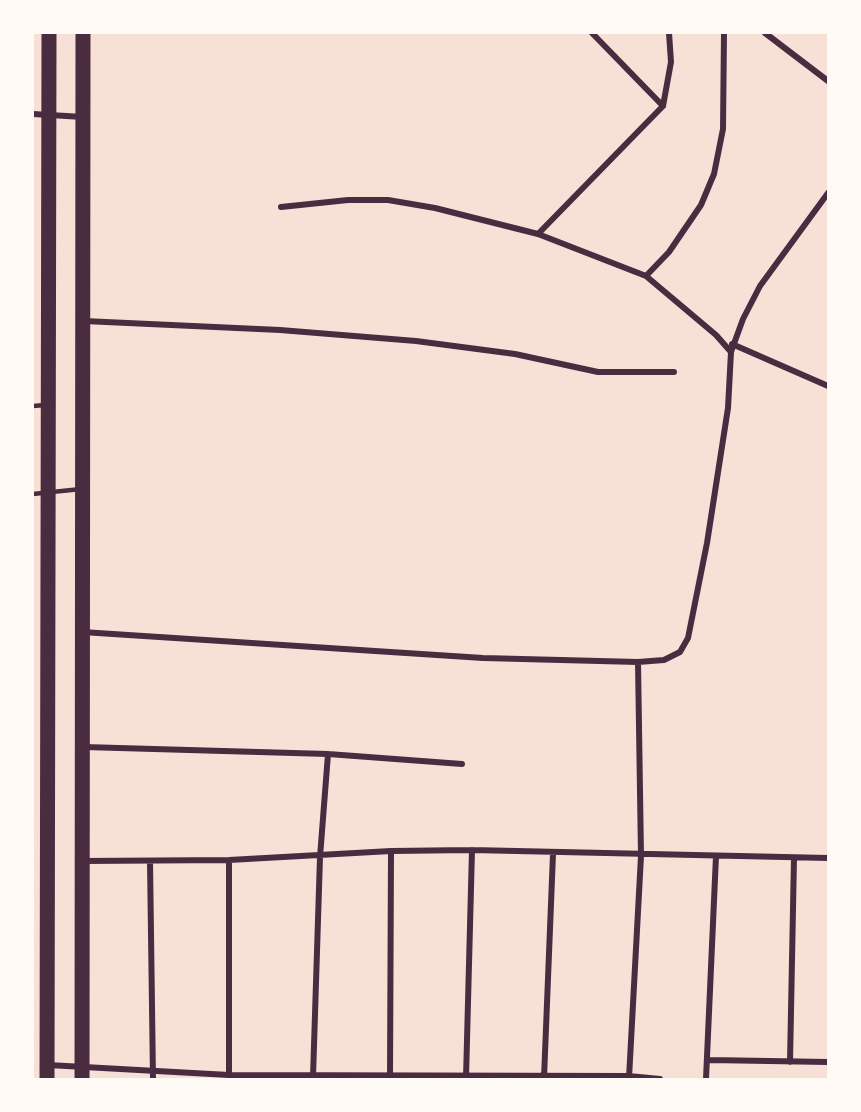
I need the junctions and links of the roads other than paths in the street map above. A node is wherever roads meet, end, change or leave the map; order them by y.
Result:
1 (49, 33) edge
2 (83, 33) edge
3 (592, 33) edge
4 (669, 33) edge
5 (724, 33) edge
6 (765, 33) edge
7 (828, 81) edge
8 (663, 106) junction
9 (33, 114) edge
10 (49, 115) junction
11 (83, 117) junction
12 (828, 193) edge
13 (281, 207) dead end
14 (538, 234) junction
15 (646, 276) junction
16 (83, 321) junction
17 (732, 348) junction
18 (674, 372) dead end
19 (828, 386) edge
20 (41, 405) edge
21 (81, 488) junction
22 (41, 494) edge
23 (82, 632) junction
24 (638, 662) junction
25 (80, 747) junction
26 (328, 754) junction
27 (462, 764) dead end
28 (472, 850) junction
29 (391, 851) junction
30 (553, 854) junction
31 (641, 856) junction
32 (716, 856) junction
33 (320, 857) junction
34 (794, 858) junction
35 (828, 858) edge
36 (229, 860) junction
37 (82, 861) junction
38 (150, 861) junction
39 (709, 1060) junction
40 (789, 1062) junction
41 (828, 1062) edge
42 (153, 1070) junction
43 (47, 1072) edge
44 (82, 1072) edge
45 (229, 1077) edge
46 (313, 1077) edge
47 (390, 1077) edge
48 (466, 1078) edge
49 (544, 1078) edge
50 (629, 1078) edge
51 (153, 1079) edge
52 (660, 1079) edge
53 (706, 1079) edge

1 - 10 main road
2 - 11 main road
3 - 8 street
4 - 8 street
5 - 15 street
6 - 7 street
8 - 14 street
9 - 10 street
10 - 11 street
10 - 20 main road
11 - 16 main road
12 - 17 street
13 - 14 street
14 - 15 street
15 - 17 street
16 - 18 street
16 - 21 main road
17 - 19 street
17 - 24 street
20 - 22 main road
21 - 22 lane
21 - 23 main road
22 - 43 main road
23 - 24 street
23 - 25 main road
24 - 31 street
25 - 26 street
25 - 37 main road
26 - 27 street
26 - 33 street
28 - 29 street
28 - 30 street
28 - 48 street
29 - 33 street
29 - 47 street
30 - 31 street
30 - 49 street
31 - 32 street
31 - 50 street
32 - 34 street
32 - 39 street
33 - 36 street
33 - 46 street
34 - 35 street
34 - 40 street
36 - 38 street
36 - 45 street
37 - 38 street
37 - 44 main road
38 - 42 street
39 - 40 street
39 - 53 street
40 - 41 street
42 - 44 street
42 - 45 street
42 - 51 street
43 - 44 street
45 - 46 street
46 - 47 street
47 - 48 street
48 - 49 street
49 - 50 street
50 - 52 street

